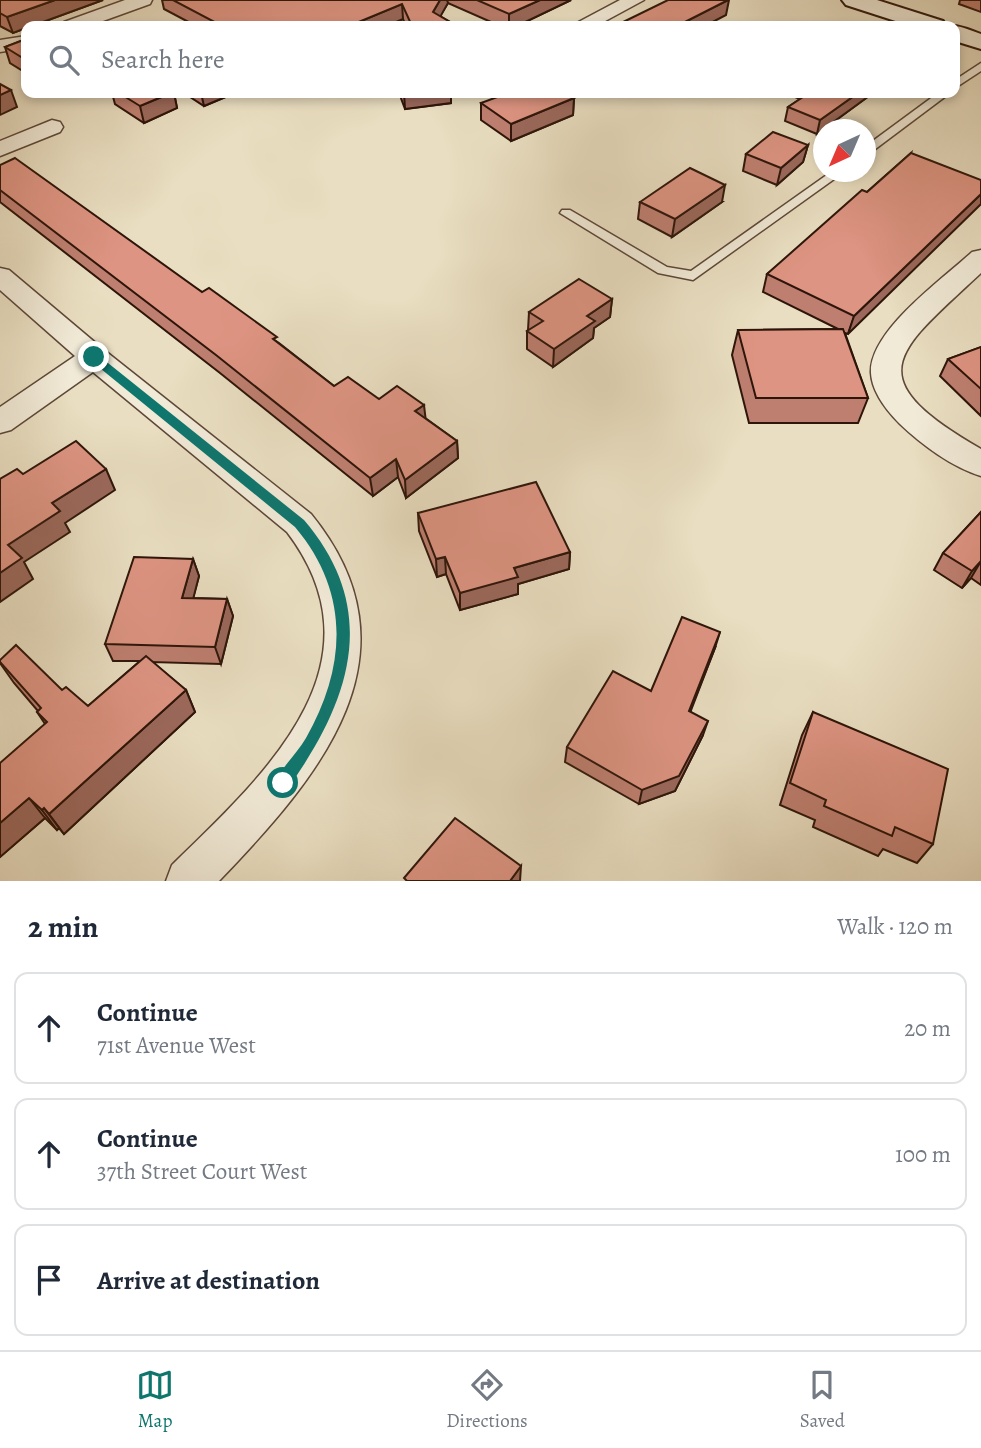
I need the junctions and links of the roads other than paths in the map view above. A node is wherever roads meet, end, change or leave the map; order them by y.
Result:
1 (143, 0) edge
2 (635, 0) edge
3 (854, 0) edge
4 (85, 21) edge
5 (591, 21) edge
6 (900, 21) edge
7 (960, 35) edge
8 (981, 42) edge
9 (21, 43) edge
10 (1, 46) edge
11 (981, 66) edge
12 (960, 81) edge
13 (937, 98) edge
14 (52, 127) dead end
15 (876, 144) edge
16 (0, 149) edge
17 (824, 182) edge
18 (566, 213) dead end
19 (981, 258) edge
20 (0, 276) edge
21 (94, 357) junction
22 (0, 422) edge
23 (981, 464) edge
24 (188, 881) edge

1 - 4 street
2 - 5 street
3 - 6 main road
7 - 8 main road
9 - 10 street
11 - 12 lane
13 - 15 lane
14 - 16 street
17 - 18 lane
19 - 23 street
20 - 21 street
21 - 22 street
21 - 24 street

